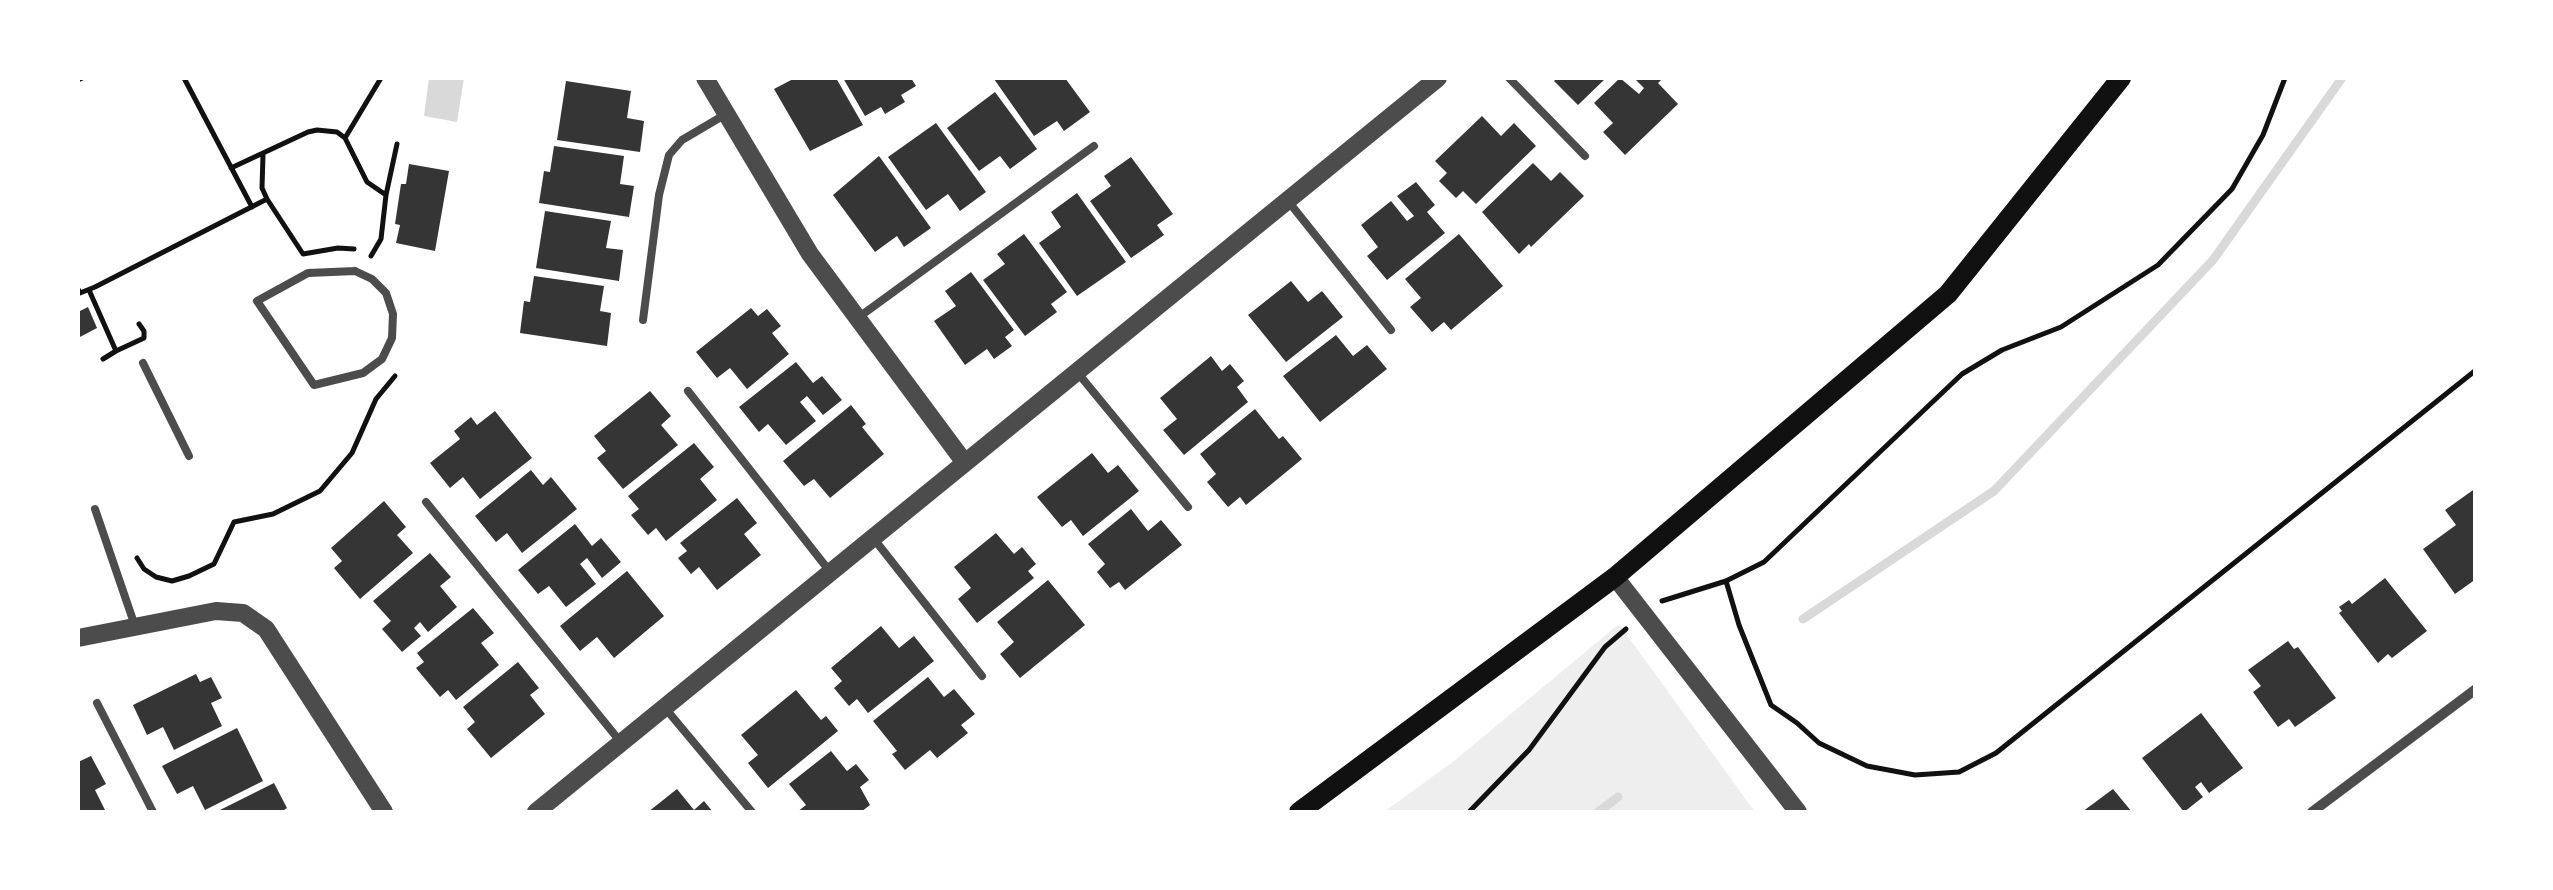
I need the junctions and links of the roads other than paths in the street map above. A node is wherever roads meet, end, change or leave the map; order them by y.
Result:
1 (706, 78) edge
2 (1438, 78) edge
3 (1509, 78) edge
4 (2120, 78) edge
5 (726, 114) junction
6 (1094, 146) dead end
7 (1586, 156) dead end
8 (1288, 201) junction
9 (856, 319) junction
10 (642, 320) dead end
11 (1391, 330) dead end
12 (142, 362) dead end
13 (1076, 372) junction
14 (314, 386) joint
15 (688, 391) dead end
16 (189, 456) dead end
17 (966, 463) junction
18 (426, 502) dead end
19 (1188, 507) dead end
20 (95, 509) dead end
21 (874, 539) junction
22 (831, 572) junction
23 (1615, 577) junction
24 (135, 626) junction
25 (78, 638) edge
26 (982, 676) dead end
27 (2476, 689) edge
28 (97, 703) dead end
29 (664, 707) junction
30 (622, 744) junction
31 (153, 812) edge
32 (384, 812) edge
33 (536, 812) edge
34 (752, 812) edge
35 (1299, 812) edge
36 (1798, 812) edge
37 (2312, 812) edge

1 - 5 street
2 - 8 street
3 - 7 lane
4 - 23 main road
5 - 9 street
5 - 10 lane
6 - 9 lane
8 - 11 lane
8 - 13 street
9 - 17 street
12 - 16 lane
13 - 17 street
13 - 19 lane
14 - 14 lane
15 - 22 lane
17 - 21 street
18 - 30 lane
20 - 24 lane
21 - 22 street
21 - 26 lane
22 - 29 street
23 - 35 main road
23 - 36 street
24 - 25 street
24 - 32 street
27 - 37 street
28 - 31 lane
29 - 30 street
29 - 34 lane
30 - 33 street

